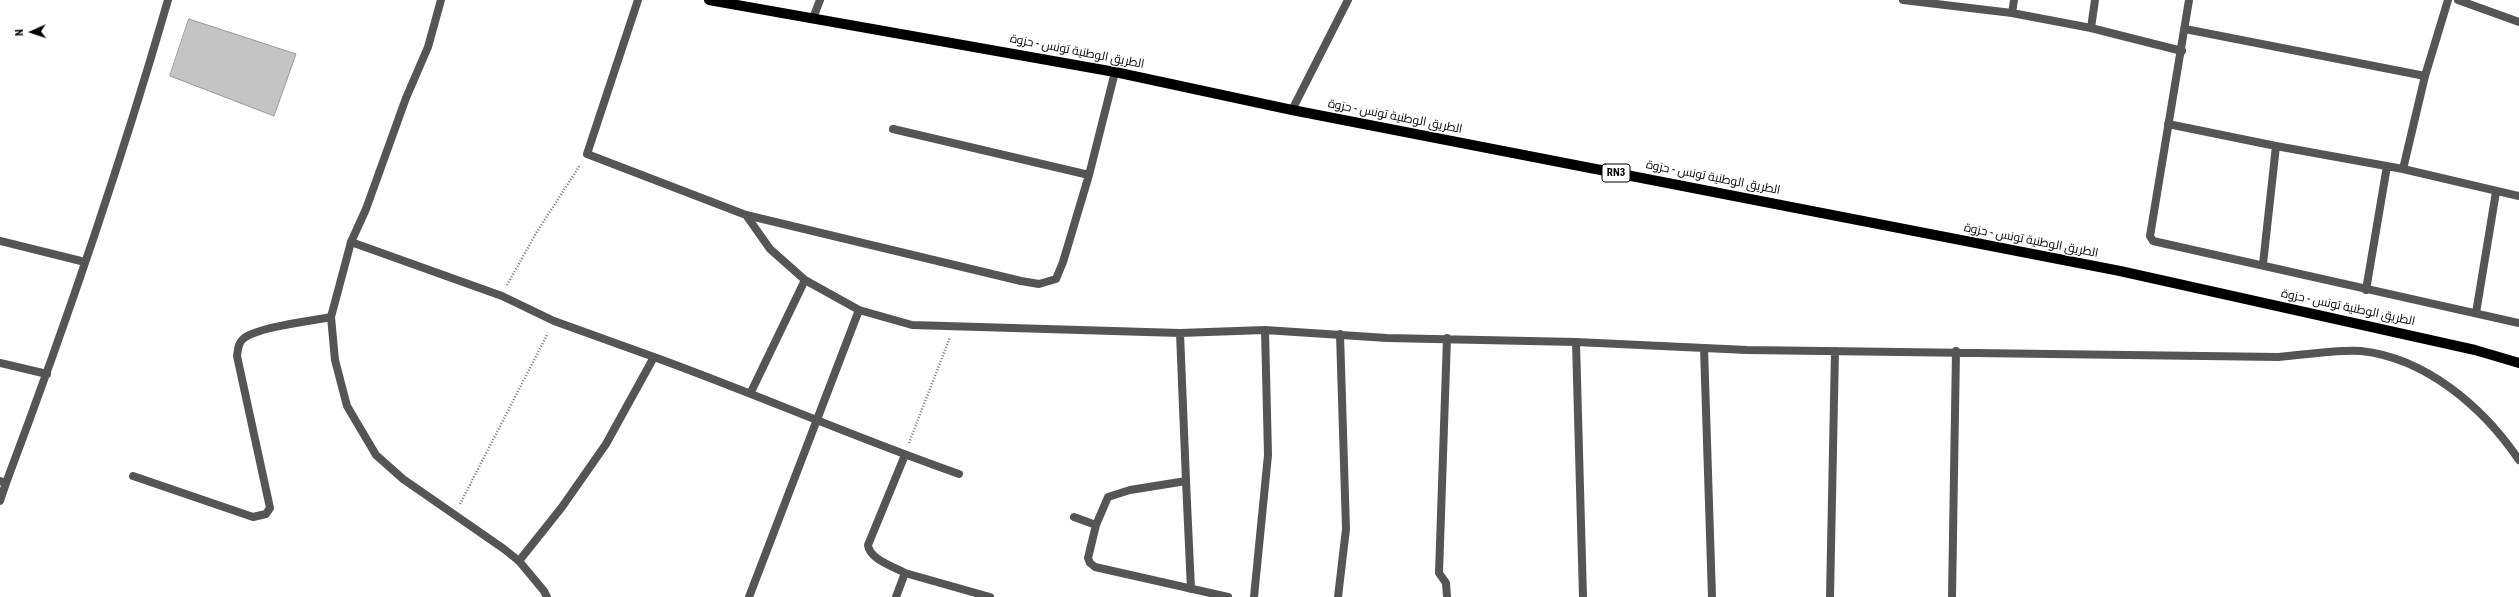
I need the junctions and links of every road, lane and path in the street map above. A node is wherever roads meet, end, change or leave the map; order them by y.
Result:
1 (168, 0) edge
2 (441, 0) edge
3 (638, 0) edge
4 (709, 0) edge
5 (820, 0) edge
6 (1348, 0) edge
7 (1903, 0) edge
8 (2014, 0) edge
9 (2095, 0) edge
10 (2189, 0) edge
11 (2448, 0) edge
12 (2458, 0) edge
13 (1917, 1) edge
14 (2012, 12) junction
15 (813, 18) junction
16 (2519, 22) edge
17 (2091, 28) junction
18 (2185, 30) junction
19 (2182, 51) junction
20 (1115, 72) junction
21 (2425, 76) junction
22 (1292, 110) junction
23 (2168, 124) junction
24 (893, 129) dead end
25 (2276, 146) junction
26 (587, 154) junction
27 (2387, 166) junction
28 (2403, 169) junction
29 (1089, 175) junction
30 (2496, 192) junction
31 (2519, 196) edge
32 (746, 215) junction
33 (0, 241) edge
34 (352, 242) junction
35 (85, 262) junction
36 (2263, 264) junction
37 (805, 280) junction
38 (2366, 290) junction
39 (502, 296) junction
40 (859, 310) junction
41 (2476, 313) junction
42 (331, 317) junction
43 (554, 321) junction
44 (2519, 323) edge
45 (953, 328) junction
46 (1265, 330) junction
47 (1180, 333) junction
48 (1340, 334) junction
49 (1447, 338) junction
50 (1576, 342) junction
51 (1704, 348) junction
52 (1835, 351) junction
53 (1956, 351) junction
54 (654, 357) junction
55 (0, 363) edge
56 (2519, 363) edge
57 (47, 374) junction
58 (751, 392) junction
59 (818, 419) junction
60 (905, 455) junction
61 (2519, 460) edge
62 (959, 474) dead end
63 (133, 476) dead end
64 (1186, 481) junction
65 (3, 482) edge
66 (0, 501) edge
67 (455, 514) junction
68 (1074, 517) dead end
69 (1096, 525) junction
70 (519, 561) junction
71 (905, 573) junction
72 (1191, 588) junction
73 (547, 597) edge
74 (749, 597) edge
75 (896, 597) edge
76 (990, 597) edge
77 (1228, 597) edge
78 (1254, 597) edge
79 (1338, 597) edge
80 (1447, 597) edge
81 (1583, 597) edge
82 (1712, 597) edge
83 (1830, 597) edge
84 (1952, 597) edge

1 - 35 street
2 - 34 street
3 - 26 street
4 - 15 main road, الطريق الوطنية تونس - حزوة / RN3
5 - 15 street
6 - 22 street
7 - 13 street
8 - 14 street
9 - 17 street
10 - 18 street
11 - 21 street
12 - 16 street
13 - 14 street
14 - 17 street
15 - 20 main road, الطريق الوطنية تونس - حزوة / RN3
17 - 19 street
18 - 19 street
18 - 21 street
19 - 23 street
20 - 22 main road, الطريق الوطنية تونس - حزوة / RN3
20 - 29 street
21 - 28 street
22 - 56 main road, الطريق الوطنية تونس - حزوة / RN3
23 - 25 street
23 - 36 street
24 - 29 street
25 - 27 street
25 - 36 street
26 - 32 street
26 - 39 path
27 - 28 street
27 - 38 street
28 - 30 street
29 - 32 street
30 - 31 street
30 - 41 street
32 - 37 street
33 - 35 street
34 - 39 street
34 - 42 street
35 - 57 street
36 - 38 street
37 - 40 street
37 - 58 street
38 - 41 street
39 - 43 street
40 - 45 street
40 - 59 street
41 - 44 street
42 - 63 street
42 - 67 street
43 - 54 street
43 - 67 path
45 - 47 street
45 - 60 path
46 - 47 street
46 - 48 street
46 - 78 street
47 - 64 street
48 - 49 street
48 - 79 street
49 - 50 street
49 - 80 street
50 - 51 street
50 - 81 street
51 - 52 street
51 - 82 street
52 - 53 street
52 - 83 street
53 - 61 street
53 - 84 street
54 - 58 street
54 - 70 street
55 - 57 street
57 - 65 street
58 - 59 street
59 - 60 street
59 - 74 street
60 - 62 street
60 - 71 street
64 - 69 street
64 - 72 street
65 - 66 street
67 - 70 street
68 - 69 street
69 - 72 street
70 - 73 street
71 - 75 street
71 - 76 street
72 - 77 street

